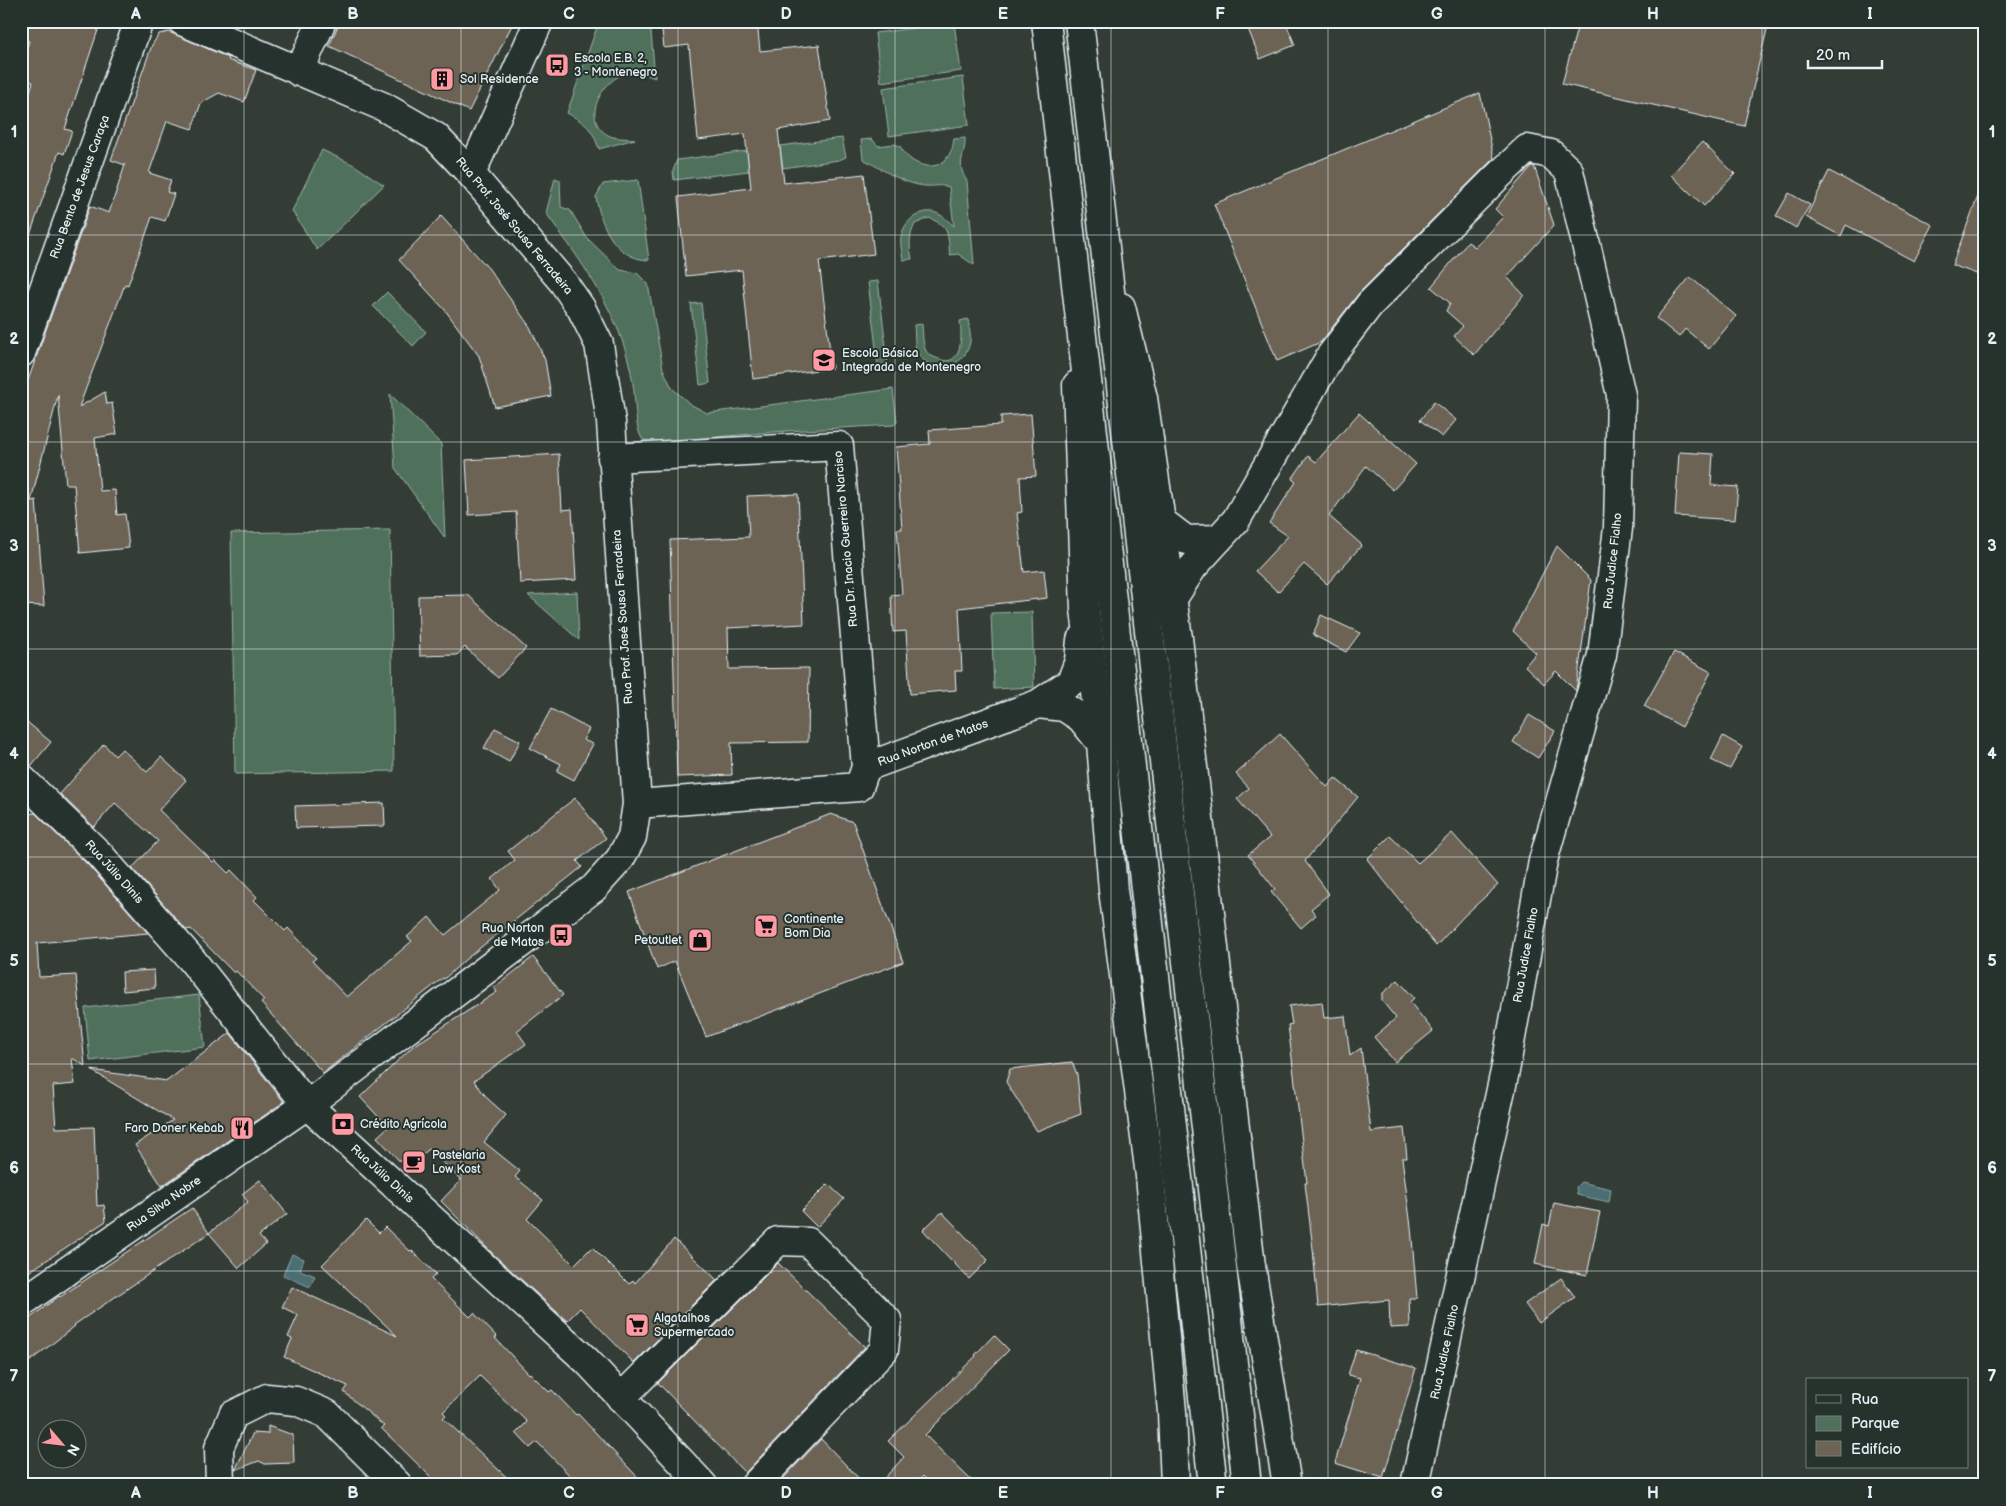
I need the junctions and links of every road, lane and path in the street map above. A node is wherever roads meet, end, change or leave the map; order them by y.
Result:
1 (139, 21) edge
2 (182, 21) edge
3 (322, 21) edge
4 (539, 21) edge
5 (1046, 21) edge
6 (1079, 21) edge
7 (299, 72) junction
8 (471, 174) junction
9 (1102, 225) junction
10 (1071, 236) junction
11 (21, 353) edge
12 (612, 458) junction
13 (1160, 520) junction
14 (1219, 539) junction
15 (1172, 600) junction
16 (1085, 608) junction
17 (1038, 704) junction
18 (1101, 743) junction
19 (866, 767) junction
20 (21, 778) edge
21 (637, 804) junction
22 (307, 1105) junction
23 (21, 1303) edge
24 (621, 1398) junction
25 (691, 1481) edge
26 (220, 1485) edge
27 (398, 1485) edge
28 (755, 1485) edge
29 (1175, 1485) edge
30 (1213, 1485) edge
31 (1247, 1485) edge
32 (1287, 1485) edge
33 (1414, 1485) edge

1 - 11 street, Rua Bento de Jesus Caraça
2 - 7 street, Rua Prof. José Sousa Ferradeira
3 - 7 street
4 - 8 street
5 - 10 street
6 - 9 street
7 - 8 street, Rua Prof. José Sousa Ferradeira
8 - 12 street, Rua Prof. José Sousa Ferradeira
9 - 13 street
9 - 31 street
10 - 16 street
10 - 30 street
12 - 19 street, Rua Dr. Inacio Guerreiro Narciso
12 - 21 street, Rua Prof. José Sousa Ferradeira
13 - 14 street
13 - 15 street
14 - 15 street, Rua Judice Fialho
14 - 33 street, Rua Judice Fialho
15 - 32 street
16 - 17 street
16 - 18 street
17 - 18 street
17 - 19 street, Rua Norton de Matos
18 - 29 street
19 - 21 street, Rua Norton de Matos
20 - 22 street, Rua Júlio Dinis
21 - 22 street
22 - 23 street, Rua Silva Nobre
22 - 24 street, Rua Júlio Dinis
24 - 25 street, Rua Júlio Dinis
24 - 28 street
26 - 27 street

